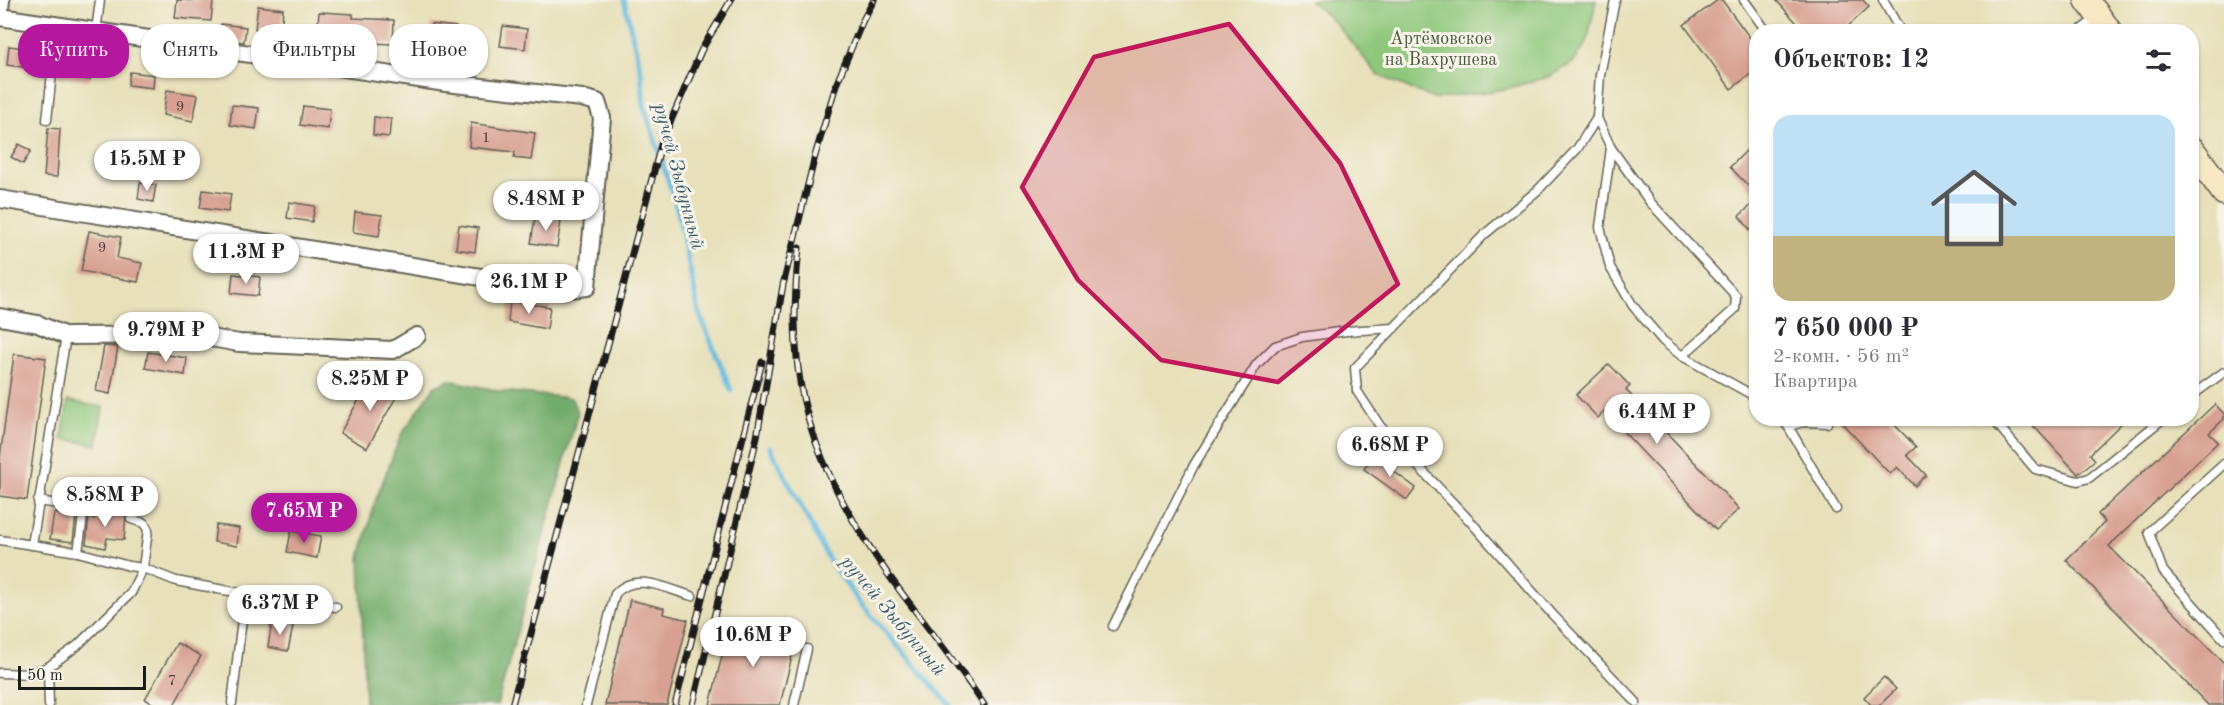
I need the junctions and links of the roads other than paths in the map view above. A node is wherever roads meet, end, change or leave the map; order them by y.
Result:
1 (1, 0) edge
2 (100, 0) edge
3 (1615, 0) edge
4 (1744, 0) edge
5 (1883, 0) edge
6 (0, 10) edge
7 (0, 17) edge
8 (44, 24) edge
9 (97, 24) edge
10 (1761, 24) edge
11 (1896, 24) edge
12 (129, 37) edge
13 (51, 78) edge
14 (1597, 118) junction
15 (47, 120) dead end
16 (1611, 147) junction
17 (2199, 159) edge
18 (2224, 193) edge
19 (0, 199) edge
20 (0, 317) edge
21 (1394, 328) junction
22 (66, 336) junction
23 (417, 336) dead end
24 (1683, 356) junction
25 (2224, 372) edge
26 (2199, 388) edge
27 (1749, 393) edge
28 (1788, 426) edge
29 (1999, 426) edge
30 (2154, 426) edge
31 (2224, 464) edge
32 (38, 501) junction
33 (1836, 509) dead end
34 (131, 519) dead end
35 (0, 540) edge
36 (32, 545) junction
37 (78, 552) junction
38 (143, 568) junction
39 (245, 594) junction
40 (692, 596) dead end
41 (336, 607) dead end
42 (1113, 626) dead end
43 (2224, 639) edge
44 (807, 649) dead end
45 (48, 667) junction
46 (0, 673) edge
47 (1635, 702) dead end
48 (232, 703) dead end
49 (49, 705) edge
50 (586, 705) edge
51 (794, 705) edge

1 - 6 street
2 - 9 lane
3 - 14 lane
4 - 10 lane
5 - 11 lane
7 - 8 street
12 - 19 street
13 - 15 lane
14 - 16 lane
14 - 21 lane
16 - 24 lane
16 - 24 lane
17 - 18 main road
20 - 22 street
21 - 42 lane
21 - 47 lane
22 - 23 street
22 - 32 lane
24 - 27 lane
25 - 26 lane
28 - 33 lane
29 - 30 lane
31 - 43 lane
32 - 36 lane
32 - 37 lane
34 - 38 lane
35 - 36 lane
36 - 37 lane
37 - 38 lane
38 - 39 lane
38 - 45 lane
39 - 41 lane
39 - 48 lane
40 - 50 lane
44 - 51 lane
45 - 46 lane
45 - 49 lane

